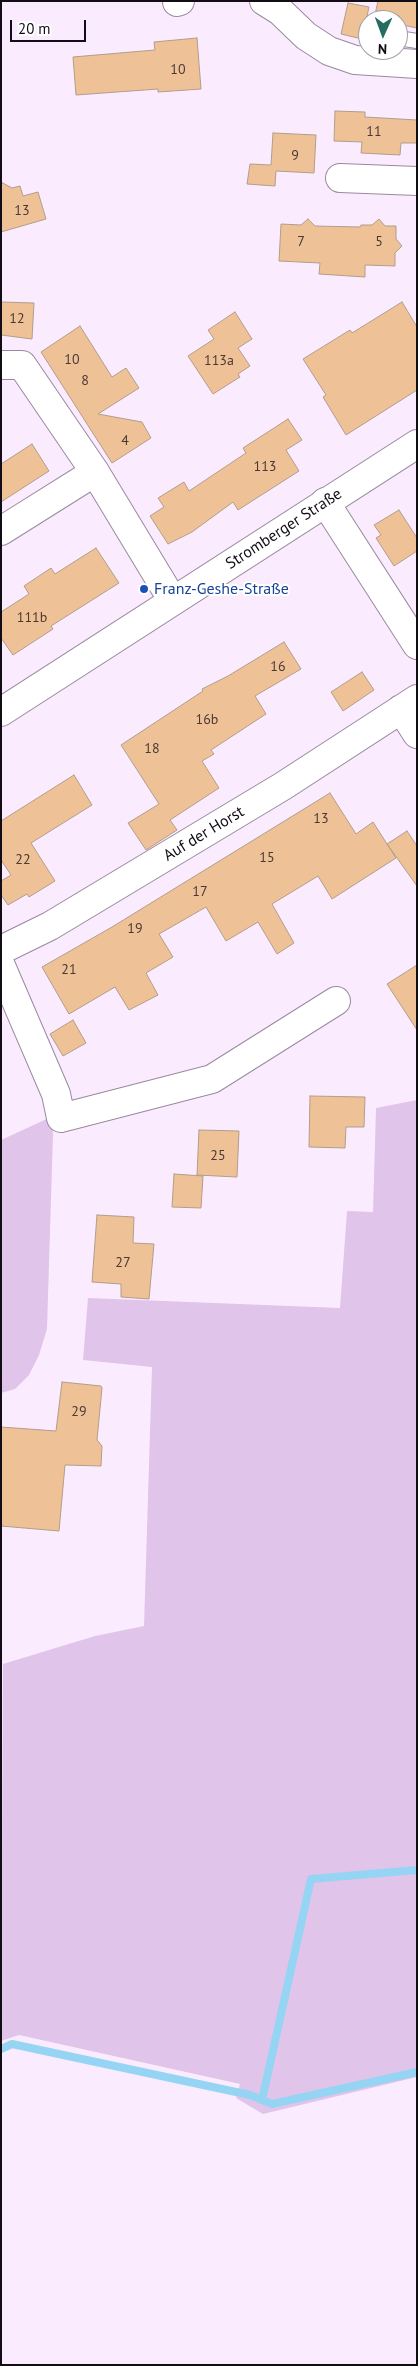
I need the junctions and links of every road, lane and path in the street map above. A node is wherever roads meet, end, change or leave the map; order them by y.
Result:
1 (264, 1) edge
2 (417, 64) edge
3 (340, 178) dead end
4 (417, 181) edge
5 (1, 364) edge
6 (417, 444) edge
7 (95, 472) junction
8 (325, 502) junction
9 (1, 531) edge
10 (173, 601) junction
11 (417, 645) edge
12 (409, 704) edge
13 (1, 712) edge
14 (417, 734) edge
15 (1, 950) edge
16 (1, 966) edge
17 (336, 1001) dead end

1 - 2 street
3 - 4 street
5 - 7 street
6 - 8 street, Stromberger Straße
7 - 9 street
7 - 10 street
8 - 10 street, Stromberger Straße
8 - 11 street
10 - 13 street, Stromberger Straße
12 - 14 street, Auf der Horst
12 - 15 street, Auf der Horst
16 - 17 street

